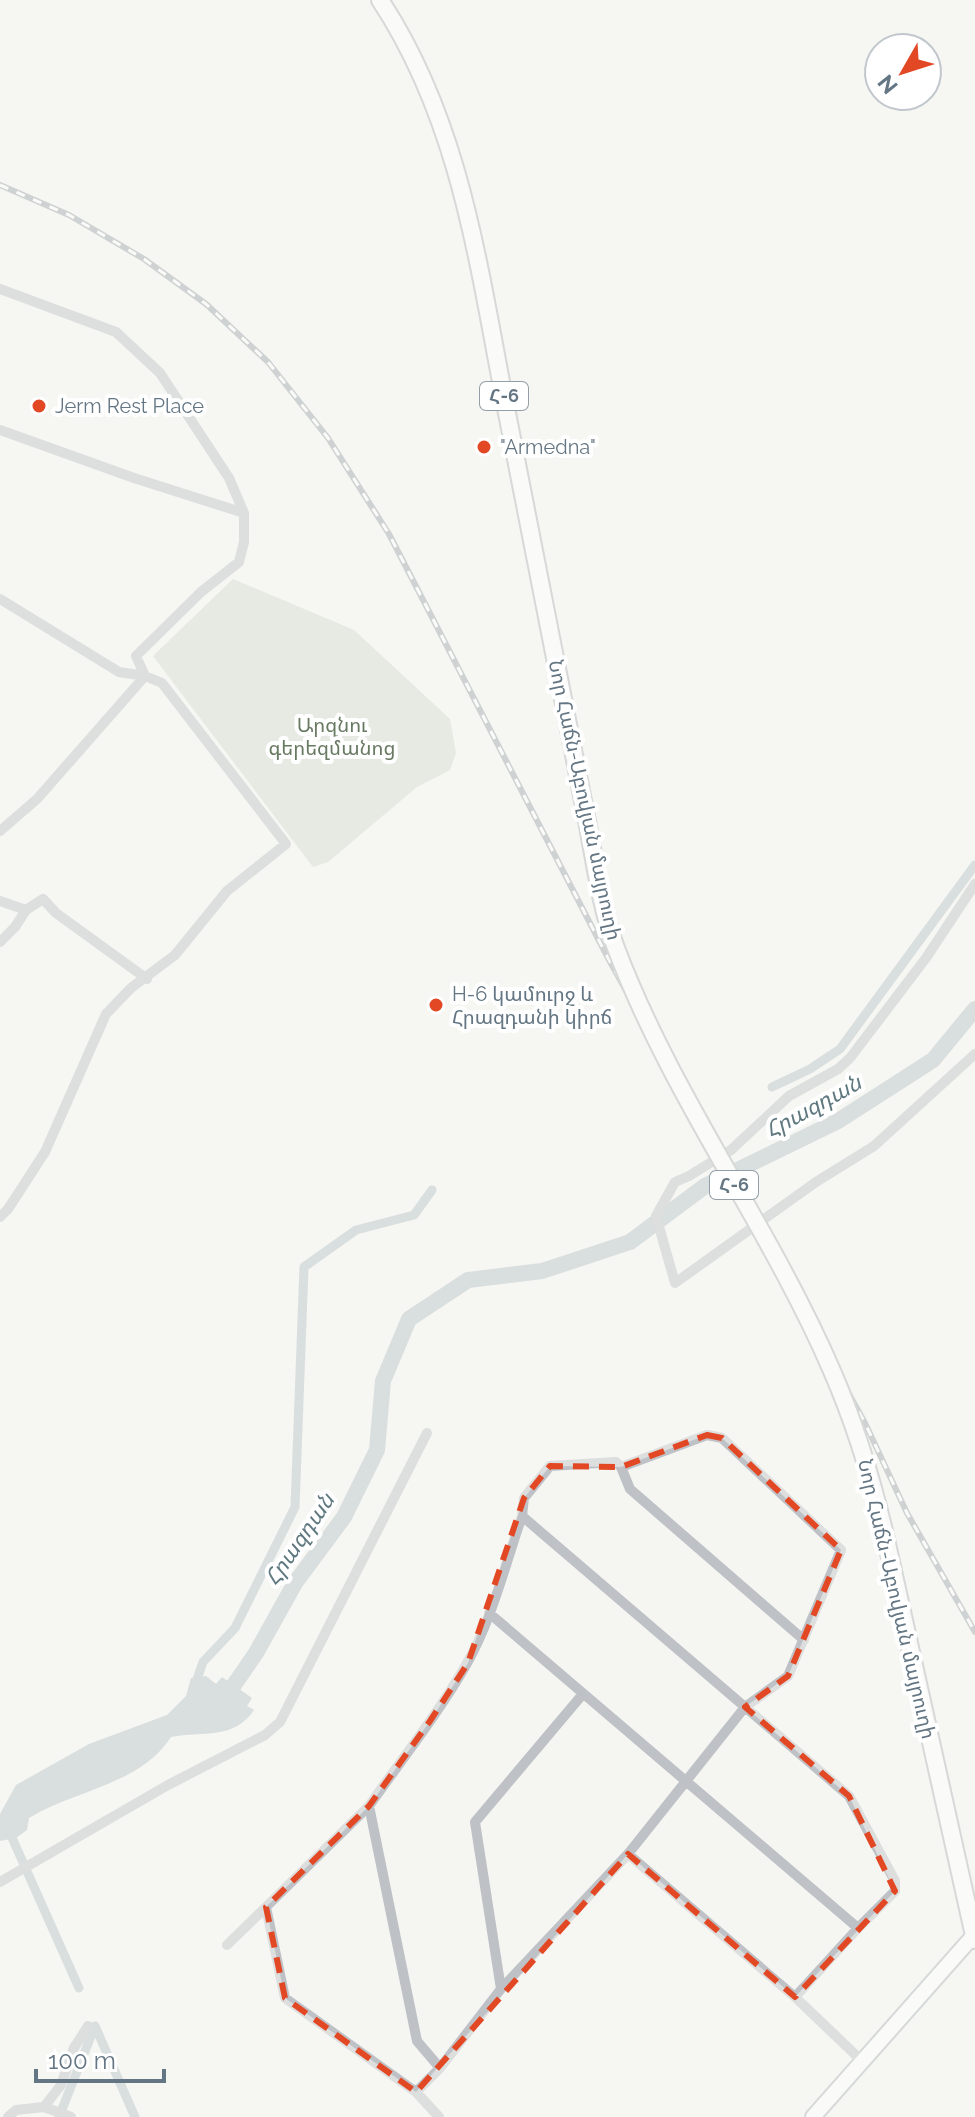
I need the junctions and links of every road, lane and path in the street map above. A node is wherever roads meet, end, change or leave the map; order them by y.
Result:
1 (380, 0) edge
2 (0, 289) edge
3 (0, 430) edge
4 (244, 513) junction
5 (0, 599) edge
6 (145, 676) junction
7 (0, 831) edge
8 (975, 884) edge
9 (0, 901) edge
10 (26, 910) junction
11 (0, 942) edge
12 (147, 979) junction
13 (975, 1054) edge
14 (0, 1217) edge
15 (427, 1433) dead end
16 (621, 1467) junction
17 (522, 1516) junction
18 (489, 1613) junction
19 (804, 1640) junction
20 (582, 1695) junction
21 (745, 1707) junction
22 (687, 1780) junction
23 (369, 1806) junction
24 (628, 1854) junction
25 (0, 1882) edge
26 (266, 1907) junction
27 (858, 1928) junction
28 (975, 1937) edge
29 (227, 1945) dead end
30 (501, 1989) junction
31 (795, 1997) junction
32 (88, 2026) dead end
33 (862, 2061) junction
34 (440, 2068) junction
35 (416, 2092) junction
36 (44, 2107) junction
37 (8, 2117) edge
38 (71, 2117) edge
39 (439, 2117) edge
40 (813, 2117) edge

1 - 28 main road, Նոր Հաճն-Աբովյան մայրուղի / Հ-6, bridge
2 - 4 street
3 - 4 street
4 - 6 street
5 - 6 street
6 - 7 street
6 - 12 street
8 - 13 street
9 - 10 street
10 - 11 street
10 - 12 street
12 - 14 street
15 - 25 street
16 - 17 street
16 - 19 street
16 - 19 street
17 - 18 street
17 - 21 street
18 - 20 street
18 - 23 street
19 - 21 street
20 - 22 street
20 - 30 street
21 - 22 street
21 - 27 street
22 - 24 street
22 - 27 street
23 - 26 street
23 - 34 street
24 - 30 street
24 - 31 street
26 - 29 street
26 - 35 street
27 - 31 street
28 - 33 street
30 - 34 street
31 - 33 street
32 - 36 street
33 - 40 street
34 - 35 street
35 - 39 street
36 - 37 street
36 - 38 street

